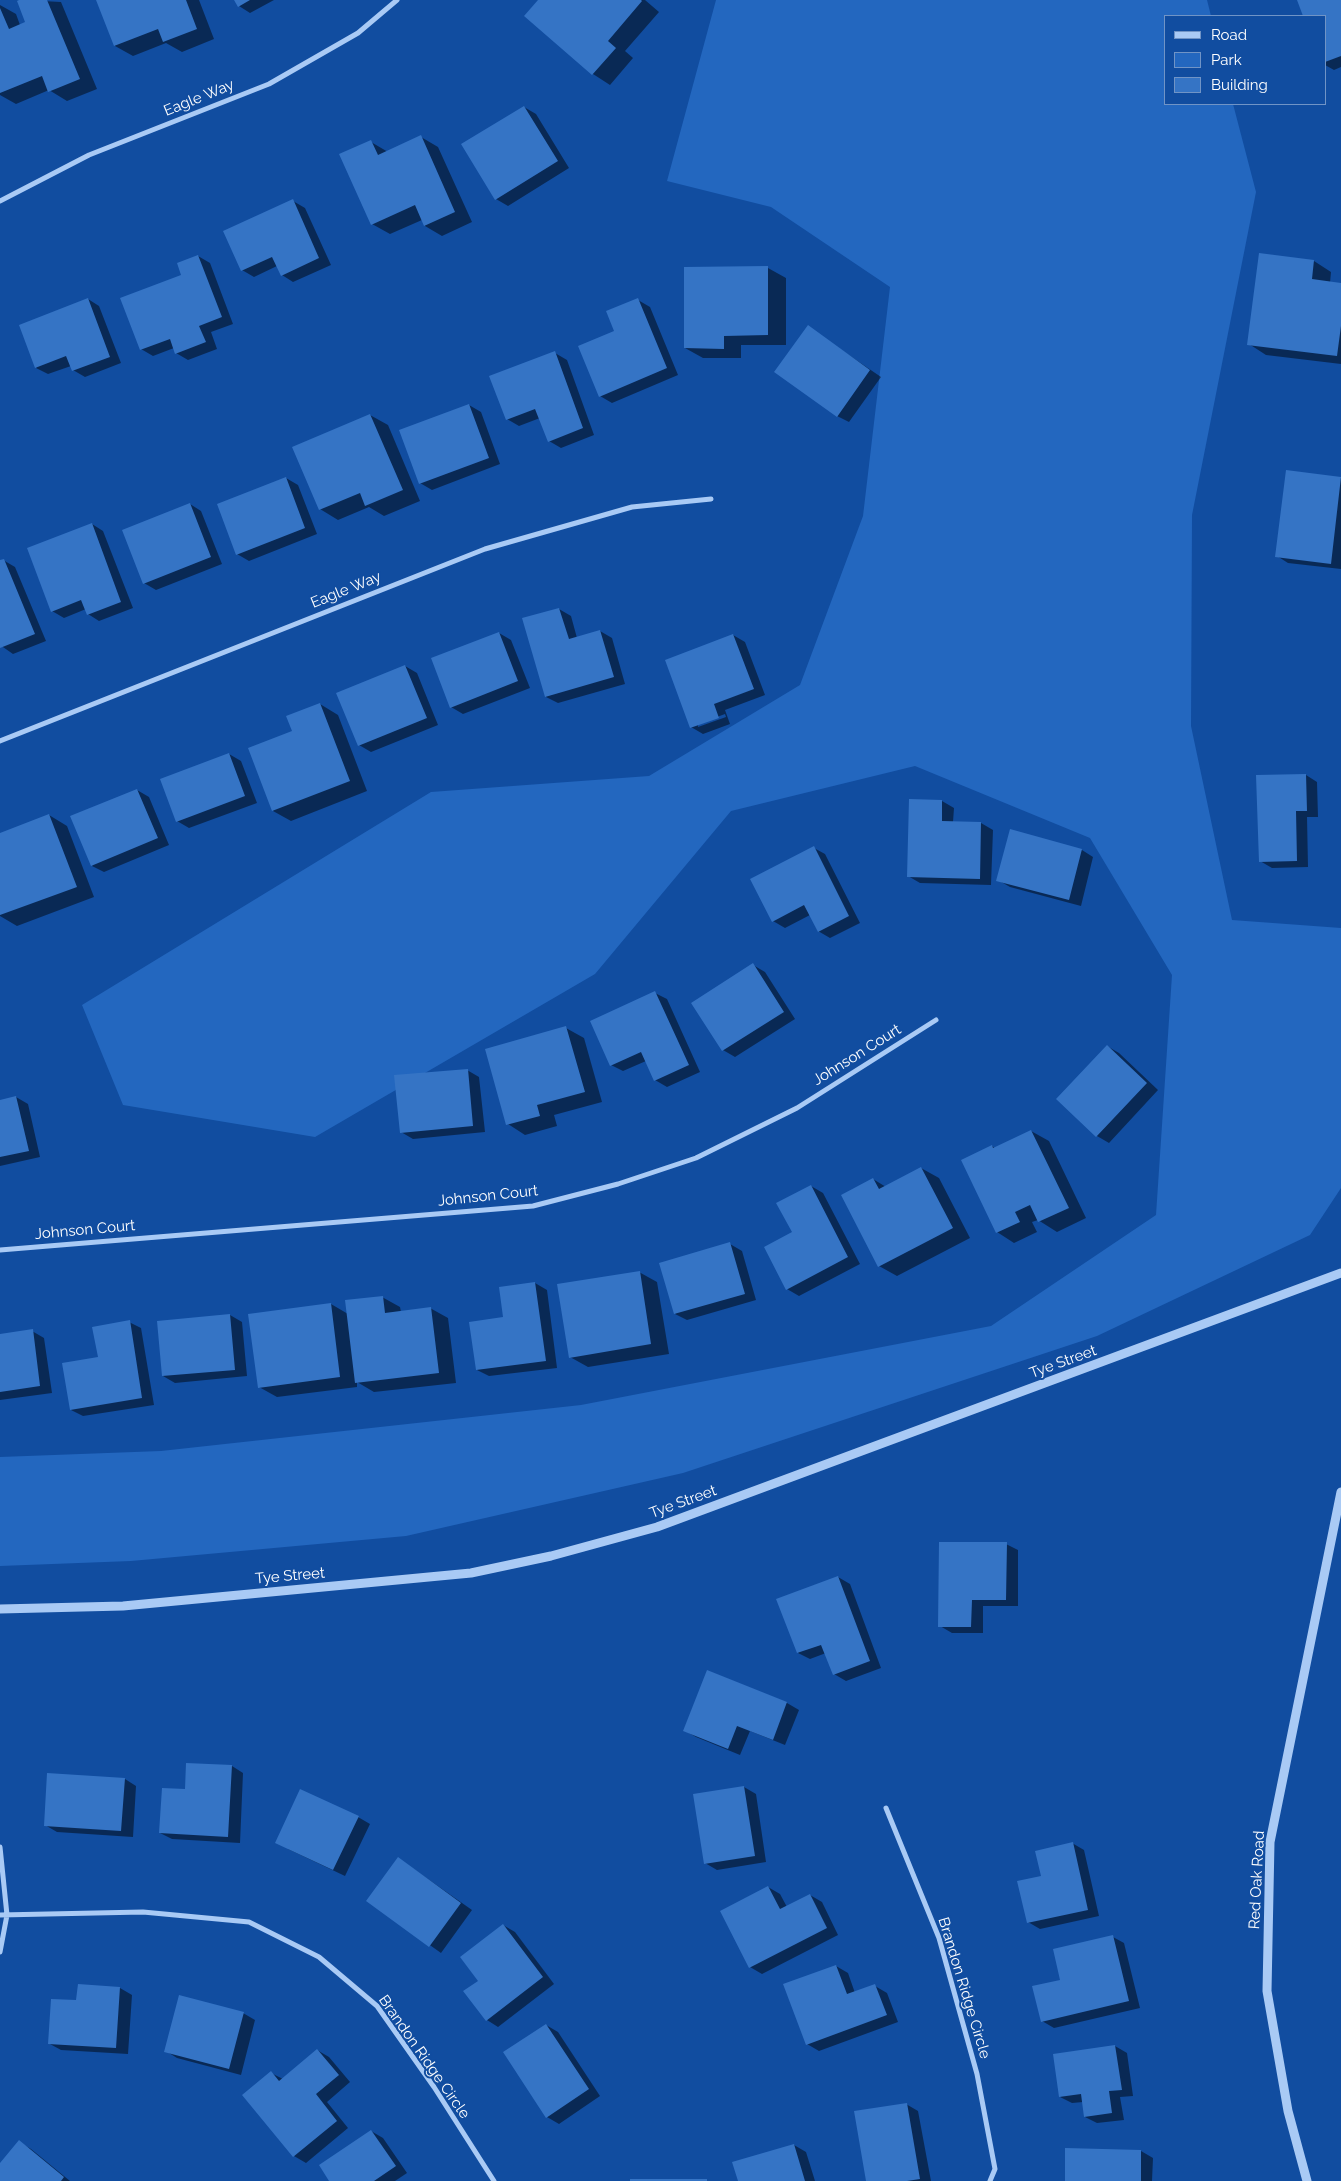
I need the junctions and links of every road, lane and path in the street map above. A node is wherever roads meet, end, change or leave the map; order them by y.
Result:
1 (398, 0) edge
2 (0, 201) edge
3 (711, 499) dead end
4 (0, 741) edge
5 (936, 1020) dead end
6 (0, 1250) edge
7 (1341, 1273) edge
8 (1341, 1492) edge
9 (0, 1609) edge
10 (886, 1808) dead end
11 (0, 1848) edge
12 (0, 1915) edge
13 (8, 1915) junction
14 (0, 1952) edge
15 (494, 2181) edge
16 (990, 2181) edge
17 (1307, 2181) edge

1 - 2 street, Eagle Way
3 - 4 street, Eagle Way
5 - 6 street, Johnson Court
7 - 9 street, Tye Street
8 - 17 street, Red Oak Road
10 - 16 street, Brandon Ridge Circle
11 - 13 street
12 - 13 street, Brandon Ridge Circle
13 - 14 street
13 - 15 street, Brandon Ridge Circle

